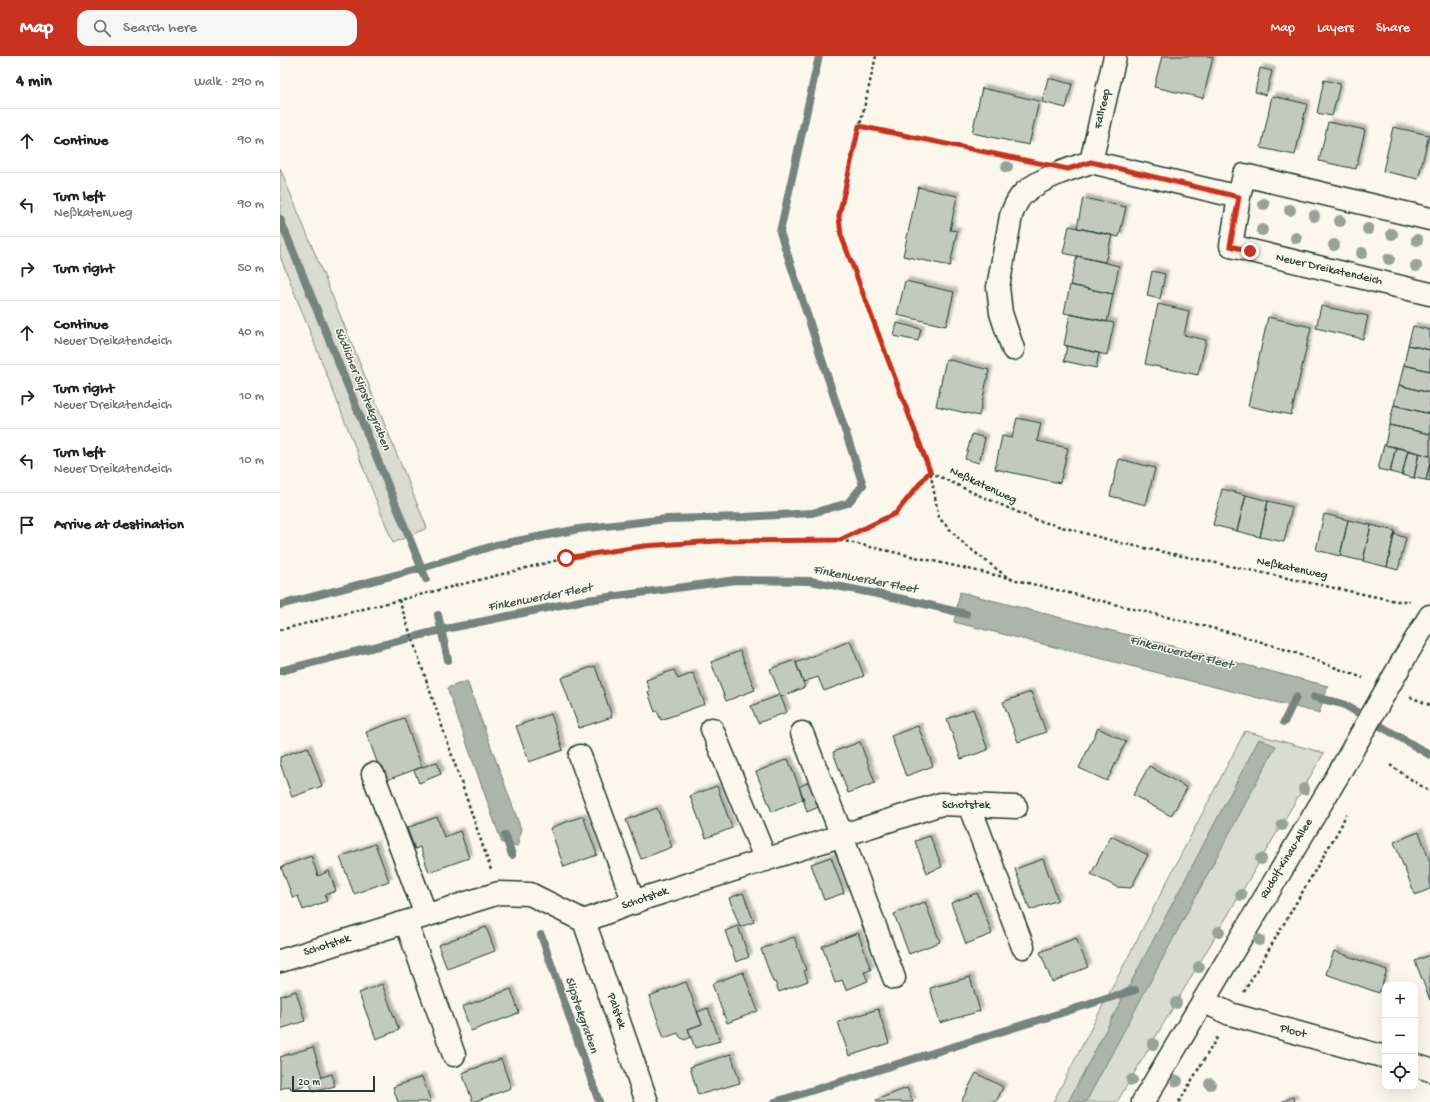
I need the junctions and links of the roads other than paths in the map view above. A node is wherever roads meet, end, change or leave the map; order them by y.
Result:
1 (1115, 56) edge
2 (1091, 162) junction
3 (1239, 197) junction
4 (1430, 219) edge
5 (1430, 294) edge
6 (1013, 349) dead end
7 (1423, 609) edge
8 (712, 729) dead end
9 (802, 733) dead end
10 (580, 756) dead end
11 (373, 774) dead end
12 (969, 805) junction
13 (1016, 807) dead end
14 (842, 836) junction
15 (766, 860) junction
16 (634, 903) junction
17 (416, 918) junction
18 (584, 921) junction
19 (1023, 947) dead end
20 (280, 962) edge
21 (894, 978) dead end
22 (1203, 1001) junction
23 (454, 1055) dead end
24 (1382, 1056) edge
25 (1418, 1066) edge
26 (1430, 1070) edge
27 (647, 1102) edge
28 (1143, 1102) edge

1 - 2 street, Fallreep
2 - 3 street
2 - 6 street
3 - 4 street, Neuer Dreikatendeich
3 - 5 street, Neuer Dreikatendeich
7 - 22 street, Rudolf-Kinau-Allee, bridge
8 - 15 street
9 - 14 street
10 - 16 street
11 - 17 street
12 - 13 street, Schotstek
12 - 14 street, Schotstek
12 - 19 street
14 - 15 street, Schotstek
14 - 21 street
15 - 16 street, Schotstek
16 - 18 street, Schotstek
17 - 18 street, Schotstek
17 - 20 street, Schotstek
17 - 23 street
18 - 27 street, Palstek
22 - 24 street, Ploot
22 - 28 street, Rudolf-Kinau-Allee
25 - 26 street

